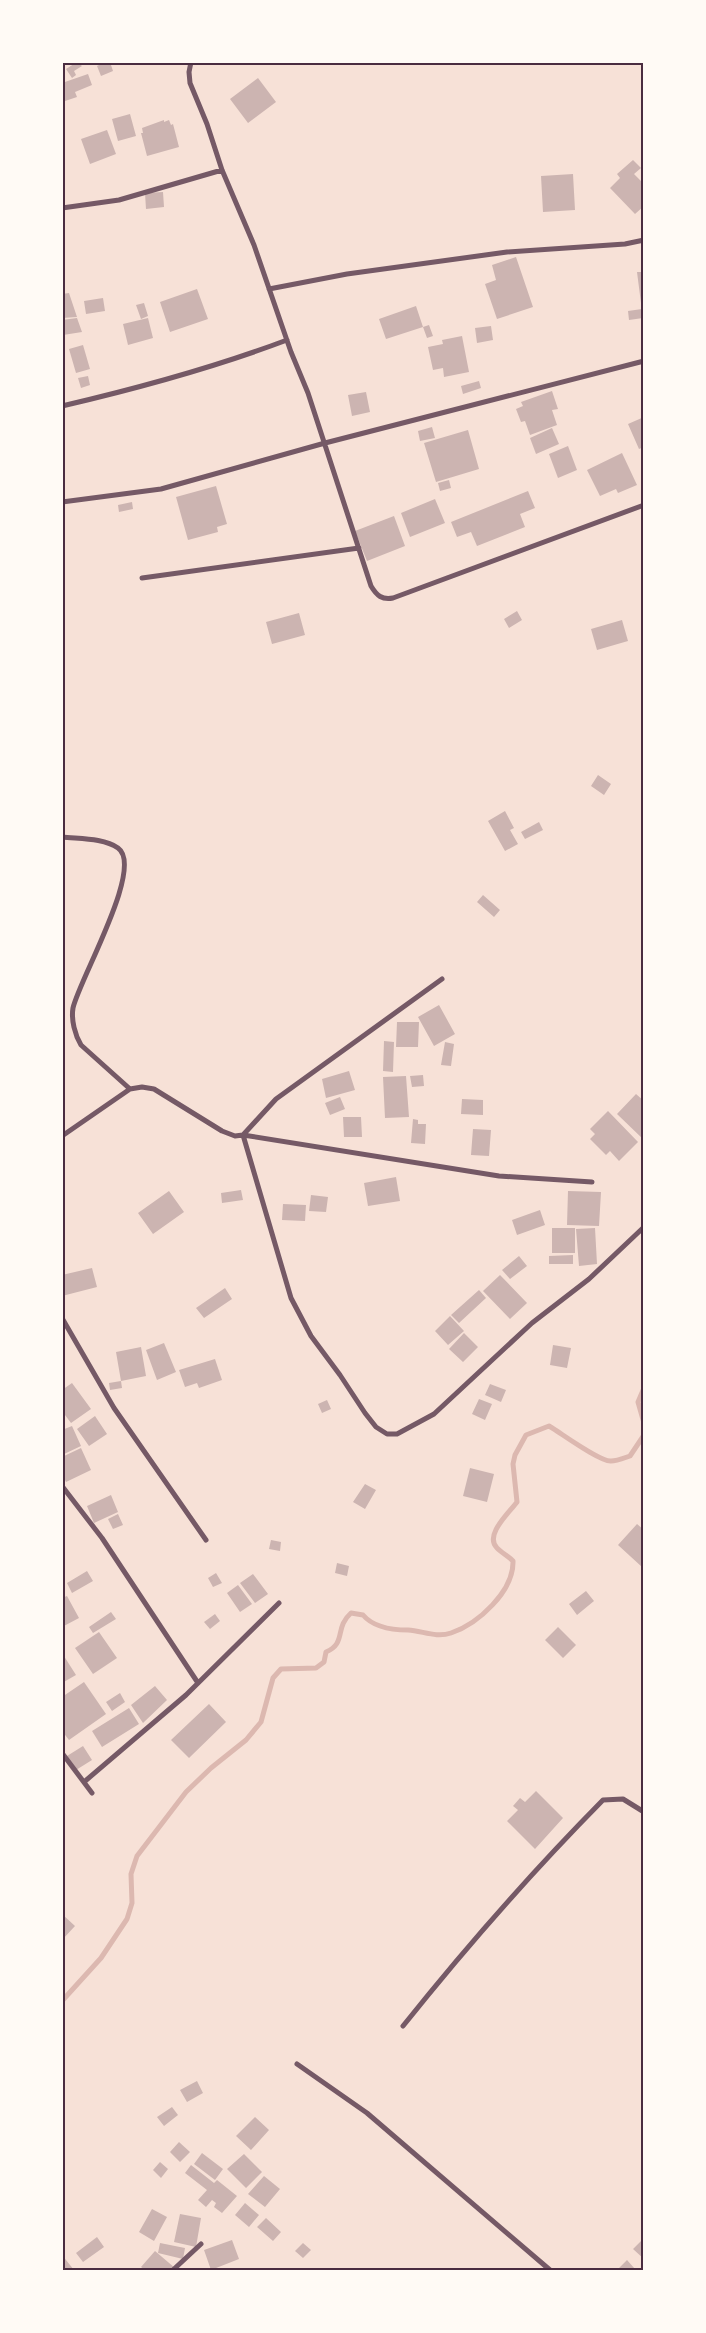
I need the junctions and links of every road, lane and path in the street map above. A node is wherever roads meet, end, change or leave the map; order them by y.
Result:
1 (192, 62) edge
2 (222, 170) junction
3 (62, 208) edge
4 (644, 240) edge
5 (269, 289) junction
6 (287, 340) junction
7 (644, 362) edge
8 (62, 406) edge
9 (326, 443) junction
10 (62, 502) edge
11 (644, 504) edge
12 (359, 548) junction
13 (142, 578) dead end
14 (62, 837) edge
15 (442, 979) dead end
16 (130, 1089) junction
17 (243, 1135) junction
18 (62, 1136) edge
19 (592, 1182) dead end
20 (644, 1228) edge
21 (62, 1318) edge
22 (62, 1486) edge
23 (206, 1540) dead end
24 (279, 1603) dead end
25 (198, 1683) junction
26 (62, 1753) edge
27 (84, 1782) junction
28 (92, 1793) dead end
29 (644, 1812) edge
30 (403, 2026) dead end
31 (297, 2064) dead end
32 (201, 2244) dead end
33 (173, 2270) edge
34 (550, 2270) edge

1 - 2 street
2 - 3 street
2 - 5 street
4 - 5 street
5 - 6 street
6 - 8 street
6 - 9 street
7 - 9 street
9 - 10 street
9 - 12 street
11 - 12 street
12 - 13 street
14 - 16 street
15 - 17 street
16 - 17 street
16 - 18 street
17 - 19 street
17 - 20 street
21 - 23 street
22 - 25 street
24 - 25 street
25 - 27 street
26 - 27 street
27 - 28 street
29 - 30 street
31 - 34 street
32 - 33 street

